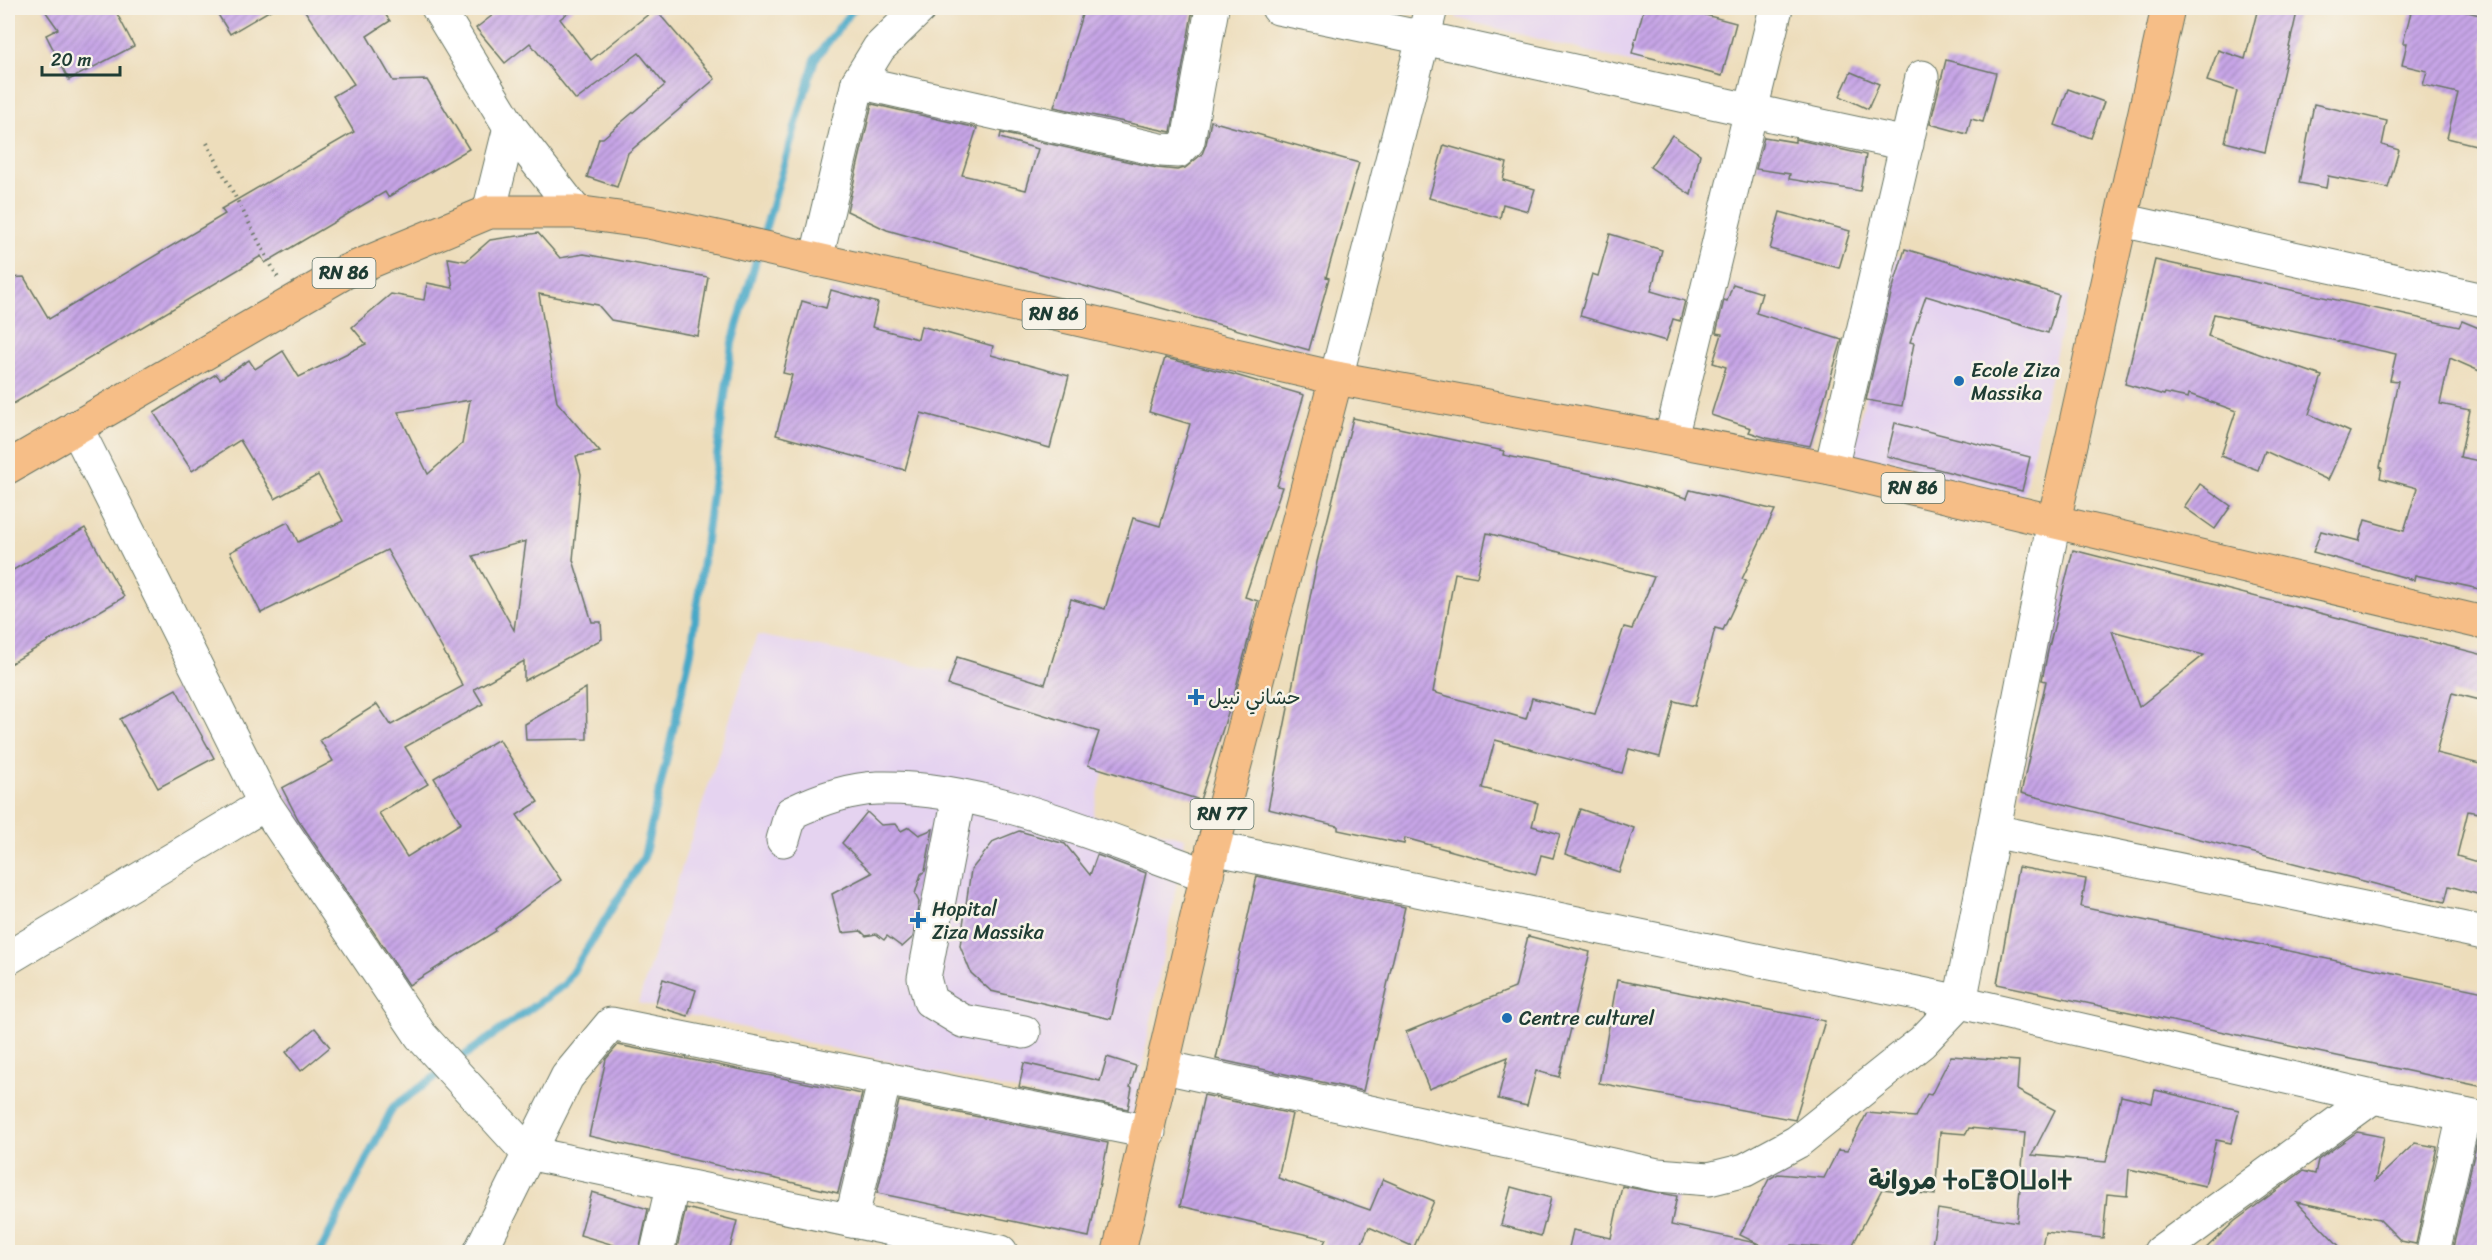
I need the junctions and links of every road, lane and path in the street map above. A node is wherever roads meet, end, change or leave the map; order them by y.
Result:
1 (438, 8) edge
2 (920, 8) edge
3 (1212, 8) edge
4 (1278, 8) edge
5 (1776, 8) edge
6 (2168, 8) edge
7 (1428, 22) edge
8 (1922, 78) dead end
9 (858, 82) junction
10 (1750, 112) junction
11 (510, 127) junction
12 (207, 143) dead end
13 (1907, 144) junction
14 (489, 212) junction
15 (576, 212) junction
16 (2121, 220) junction
17 (816, 260) junction
18 (2484, 300) edge
19 (291, 302) junction
20 (1335, 378) junction
21 (76, 427) junction
22 (1671, 438) junction
23 (8, 467) edge
24 (1831, 469) junction
25 (2054, 521) junction
26 (2484, 623) edge
27 (959, 796) junction
28 (265, 804) junction
29 (1994, 831) junction
30 (783, 840) dead end
31 (1210, 862) junction
32 (2484, 933) edge
33 (8, 958) edge
34 (1960, 1002) junction
35 (1024, 1032) dead end
36 (1164, 1067) junction
37 (885, 1078) junction
38 (2373, 1097) junction
39 (2474, 1117) edge
40 (1149, 1132) junction
41 (528, 1153) junction
42 (673, 1183) junction
43 (867, 1233) edge
44 (480, 1252) edge
45 (657, 1252) edge
46 (1001, 1252) edge
47 (1119, 1252) edge
48 (2160, 1252) edge
49 (2433, 1252) edge

1 - 11 street
2 - 9 street
3 - 9 street
4 - 7 street
5 - 10 street
6 - 16 main road
7 - 10 street
7 - 20 street
8 - 13 street
9 - 17 street
10 - 13 street
10 - 22 street
11 - 14 street
11 - 15 street
12 - 19 path
13 - 24 street
14 - 15 main road, RN 86
14 - 19 main road, RN 86
15 - 17 main road, RN 86
16 - 18 street
16 - 25 main road
17 - 20 main road, RN 86
19 - 21 main road, RN 86
20 - 22 main road, RN 86
20 - 31 main road, RN 77
21 - 23 main road, RN 86
21 - 28 street
22 - 24 main road, RN 86
24 - 25 main road, RN 86
25 - 26 main road, RN 86
25 - 29 street
27 - 30 street
27 - 31 street
27 - 35 street
28 - 33 street
28 - 41 street
29 - 32 street
29 - 34 street
31 - 34 street
31 - 36 main road, RN 77
34 - 36 street
34 - 38 street
36 - 40 main road, RN 77
37 - 40 street
37 - 41 street
37 - 43 street
38 - 39 street
38 - 48 street
39 - 49 street
40 - 47 main road, RN 77
41 - 42 street
41 - 44 street
42 - 43 street
42 - 45 street
43 - 46 street

